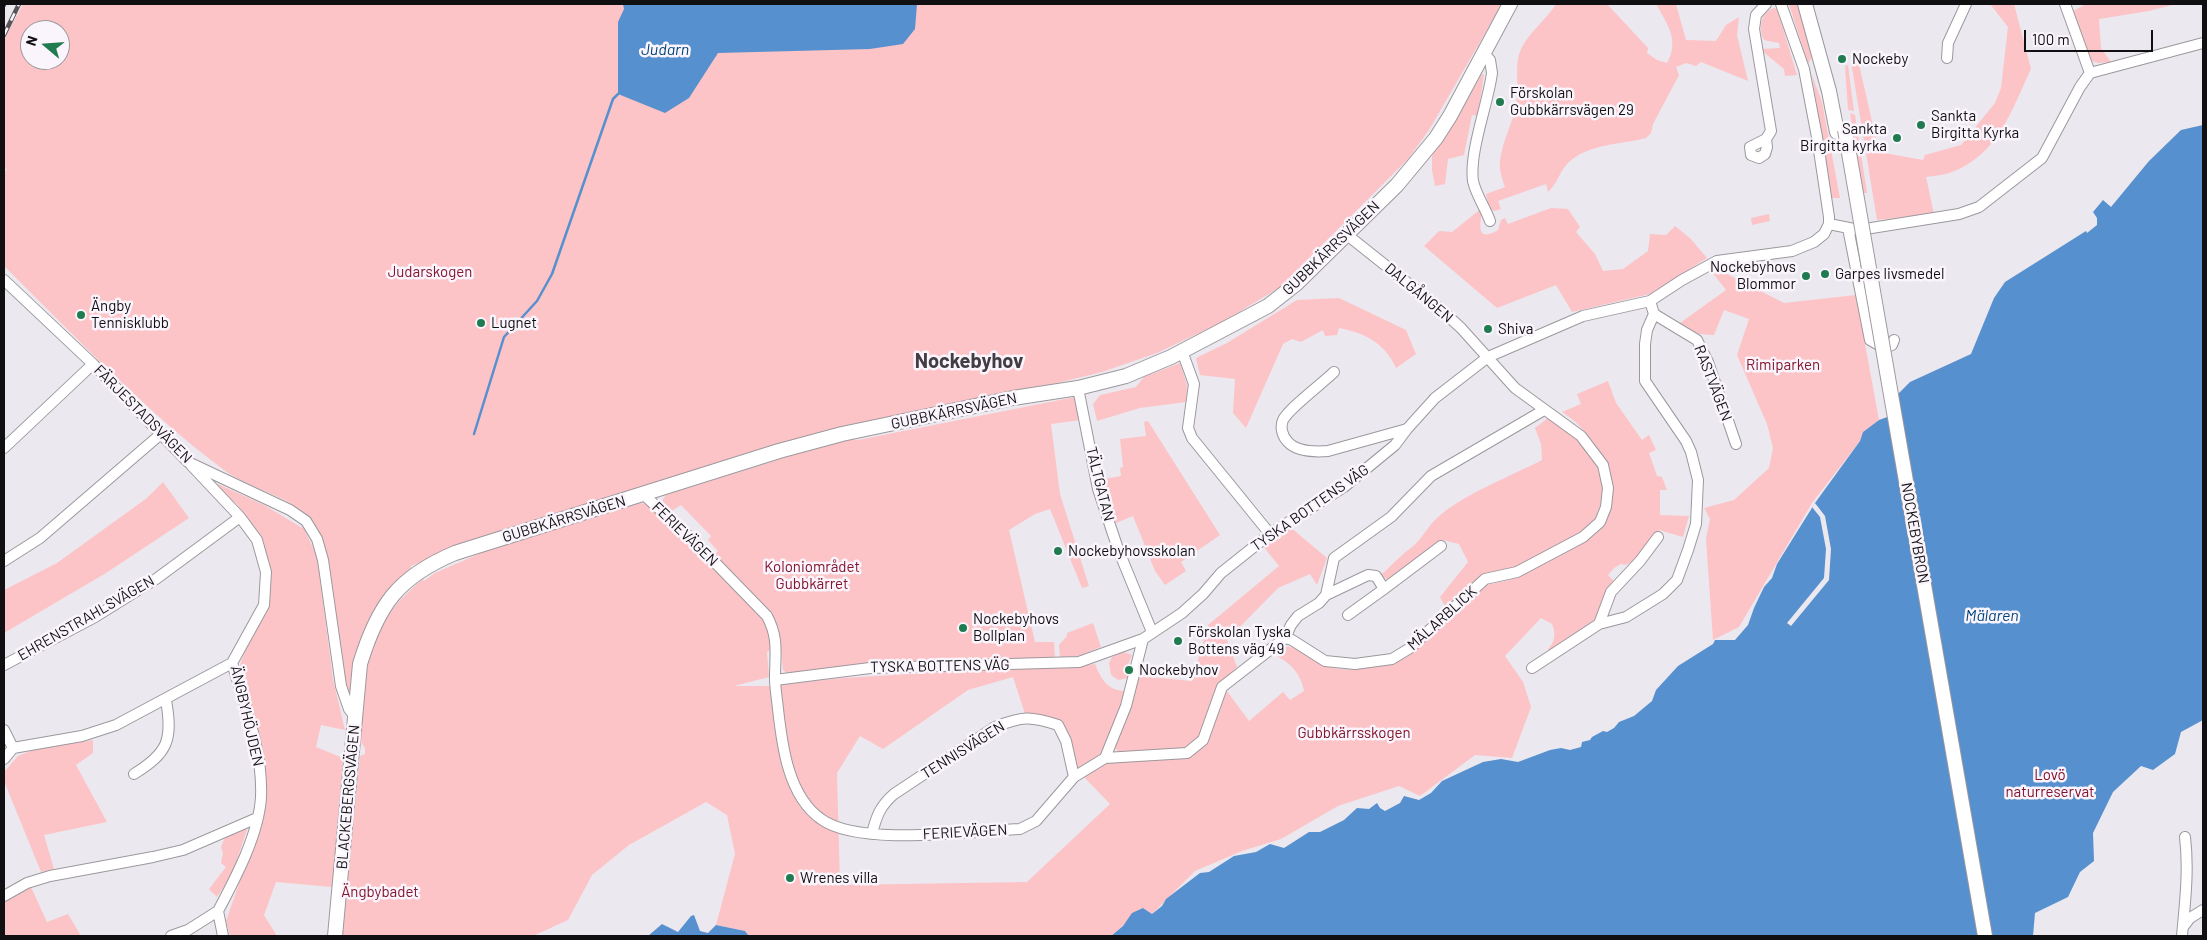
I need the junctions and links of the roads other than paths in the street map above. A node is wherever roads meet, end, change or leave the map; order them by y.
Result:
1 (1510, 4) edge
2 (1766, 4) edge
3 (1781, 4) edge
4 (1805, 4) edge
5 (1815, 4) edge
6 (1966, 4) edge
7 (2065, 4) edge
8 (2203, 43) edge
9 (1484, 54) junction
10 (1947, 58) dead end
11 (2090, 73) junction
12 (1841, 131) junction
13 (1766, 139) dead end
14 (1829, 220) junction
15 (1490, 221) dead end
16 (1848, 228) junction
17 (1346, 234) junction
18 (4, 280) edge
19 (1650, 300) junction
20 (1654, 314) junction
21 (1894, 340) dead end
22 (1182, 351) junction
23 (1488, 357) junction
24 (92, 364) junction
25 (1334, 372) dead end
26 (1078, 388) junction
27 (1544, 410) junction
28 (1407, 429) junction
29 (162, 434) junction
30 (1736, 444) dead end
31 (4, 448) edge
32 (188, 462) junction
33 (643, 494) junction
34 (240, 517) junction
35 (1270, 534) junction
36 (1658, 536) dead end
37 (1441, 546) dead end
38 (4, 561) edge
39 (1384, 588) junction
40 (1326, 595) junction
41 (1348, 615) dead end
42 (1599, 624) junction
43 (1152, 632) junction
44 (1285, 638) junction
45 (1143, 640) junction
46 (232, 663) junction
47 (4, 665) edge
48 (1532, 668) dead end
49 (775, 680) junction
50 (166, 700) junction
51 (355, 717) junction
52 (4, 730) edge
53 (14, 748) junction
54 (1105, 758) junction
55 (4, 759) edge
56 (134, 774) dead end
57 (1074, 777) junction
58 (258, 818) junction
59 (872, 834) junction
60 (2185, 837) dead end
61 (4, 896) edge
62 (2203, 910) edge
63 (218, 911) junction
64 (2183, 931) edge
65 (170, 936) edge
66 (224, 936) edge
67 (335, 936) edge
68 (1977, 936) edge
69 (1985, 936) edge

1 - 9 main road, GUBBKÄRRSVÄGEN
2 - 13 street
3 - 14 street
4 - 12 main road
5 - 12 main road
6 - 10 street
7 - 11 street
8 - 11 street
9 - 15 street
9 - 17 main road, GUBBKÄRRSVÄGEN
11 - 16 street
12 - 68 main road, NOCKEBYBRON
12 - 69 main road, NOCKEBYBRON, bridge
14 - 16 street
14 - 19 street, TYSKA BOTTENS VÄG
16 - 21 street
17 - 22 main road, GUBBKÄRRSVÄGEN
17 - 23 street, DALGÅNGEN
18 - 24 street, FÄRJESTADSVÄGEN
19 - 20 street
19 - 23 street, TYSKA BOTTENS VÄG
20 - 30 street, RASTVÄGEN
20 - 42 street
22 - 26 main road, GUBBKÄRRSVÄGEN
22 - 35 street
23 - 27 street, MÄLARBLICK
23 - 28 street, TYSKA BOTTENS VÄG
24 - 29 street, FÄRJESTADSVÄGEN
24 - 31 street
25 - 28 street
26 - 33 main road, GUBBKÄRRSVÄGEN
26 - 43 street, TÄLTGATAN
27 - 40 street
27 - 44 street, MÄLARBLICK
28 - 35 street, TYSKA BOTTENS VÄG
29 - 32 street, FÄRJESTADSVÄGEN
29 - 38 street
32 - 34 street, ÄNGBYHÖJDEN
32 - 51 street, FÄRJESTADSVÄGEN
33 - 49 street, FERIEVÄGEN
33 - 51 main road, GUBBKÄRRSVÄGEN
34 - 46 street, ÄNGBYHÖJDEN
34 - 47 street, EHRENSTRAHLSVÄGEN
35 - 43 street, TYSKA BOTTENS VÄG
36 - 42 street
37 - 39 street
39 - 40 street, FERIEVÄGEN
39 - 41 street
40 - 44 street, FERIEVÄGEN
42 - 48 street
43 - 45 street, TYSKA BOTTENS VÄG
44 - 54 street, FERIEVÄGEN
45 - 49 street, TYSKA BOTTENS VÄG
45 - 54 street
46 - 50 street
46 - 58 street, ÄNGBYHÖJDEN
49 - 59 street, FERIEVÄGEN
50 - 53 street
50 - 56 street
51 - 67 main road, BLACKEBERGSVÄGEN
52 - 53 street
53 - 55 street
54 - 57 street, FERIEVÄGEN
57 - 59 street, FERIEVÄGEN
57 - 59 street, TENNISVÄGEN
58 - 61 street
58 - 63 street, ÄNGBYHÖJDEN
60 - 64 street
62 - 64 street
63 - 65 street
63 - 66 street

